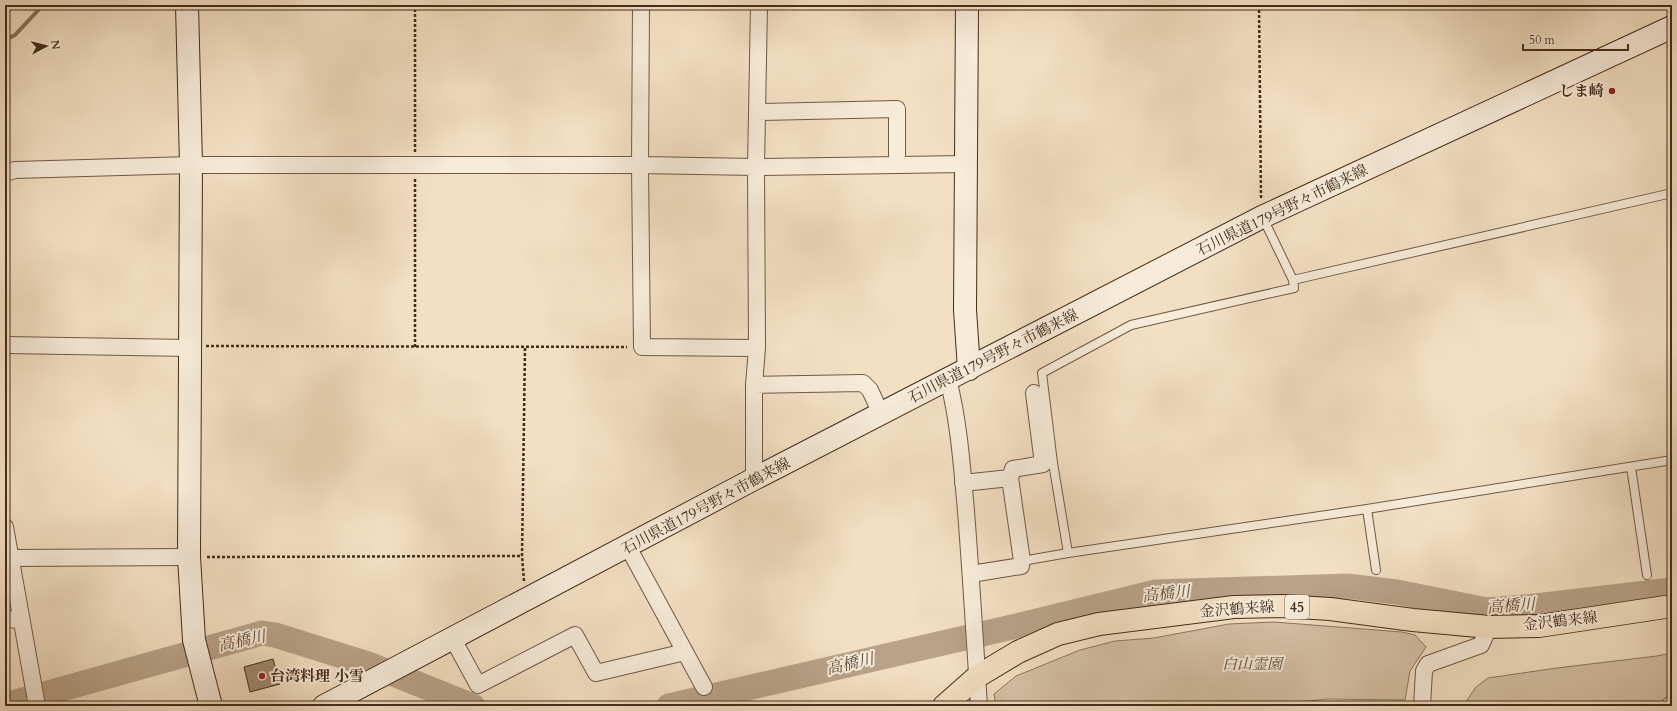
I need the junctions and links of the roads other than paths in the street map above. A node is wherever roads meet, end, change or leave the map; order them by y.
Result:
1 (187, 5) edge
2 (641, 5) edge
3 (759, 5) edge
4 (967, 5) edge
5 (1672, 27) edge
6 (758, 112) junction
7 (966, 164) junction
8 (192, 165) junction
9 (640, 165) junction
10 (896, 165) junction
11 (756, 167) junction
12 (5, 173) edge
13 (1672, 193) edge
14 (1262, 216) junction
15 (1293, 280) junction
16 (5, 345) edge
17 (190, 347) junction
18 (757, 348) junction
19 (969, 369) junction
20 (948, 378) junction
21 (754, 385) junction
22 (1034, 393) dead end
23 (881, 414) junction
24 (1672, 460) edge
25 (1631, 467) junction
26 (1010, 478) junction
27 (754, 479) junction
28 (963, 483) junction
29 (1367, 508) junction
30 (5, 527) edge
31 (628, 547) junction
32 (1068, 553) junction
33 (189, 557) junction
34 (10, 558) junction
35 (1022, 561) junction
36 (1376, 570) dead end
37 (971, 574) junction
38 (1647, 575) dead end
39 (1672, 606) edge
40 (5, 619) edge
41 (21, 620) junction
42 (1489, 627) junction
43 (453, 639) junction
44 (685, 652) junction
45 (978, 676) junction
46 (704, 687) dead end
47 (36, 699) edge
48 (1672, 704) edge
49 (211, 706) edge
50 (324, 706) edge
51 (944, 706) edge
52 (979, 706) edge
53 (1422, 706) edge
54 (1669, 706) edge

1 - 8 main road
2 - 9 street
3 - 6 street
4 - 7 main road
5 - 14 main road, 石川県道179号野々市鶴来線
6 - 10 street
6 - 11 street
7 - 10 street
7 - 19 main road
8 - 9 street
8 - 12 street
8 - 17 main road
9 - 11 street
9 - 18 street
10 - 11 street
11 - 18 street
13 - 15 lane
14 - 15 lane
14 - 19 main road, 石川県道179号野々市鶴来線
15 - 32 lane
16 - 17 street
17 - 33 main road
18 - 21 street
19 - 20 main road, 石川県道179号野々市鶴来線
20 - 23 main road, 石川県道179号野々市鶴来線
20 - 28 street
21 - 23 street
21 - 27 street
22 - 26 street
23 - 27 main road, 石川県道179号野々市鶴来線
24 - 25 lane
25 - 29 lane
25 - 38 lane
26 - 28 street
26 - 35 street
27 - 31 main road, 石川県道179号野々市鶴来線
28 - 37 street
29 - 32 lane
29 - 36 lane
30 - 34 street
31 - 43 main road, 石川県道179号野々市鶴来線
31 - 44 street
32 - 35 lane
33 - 34 street
33 - 49 main road
34 - 41 street
35 - 37 street
37 - 45 street
39 - 42 main road, 金沢鶴来線 / 45
40 - 41 street
41 - 47 street
42 - 45 main road, 金沢鶴来線 / 45
42 - 53 street
43 - 44 street
43 - 50 main road, 石川県道179号野々市鶴来線
44 - 46 street
45 - 51 main road, 金沢鶴来線 / 45
45 - 52 street
48 - 54 street

